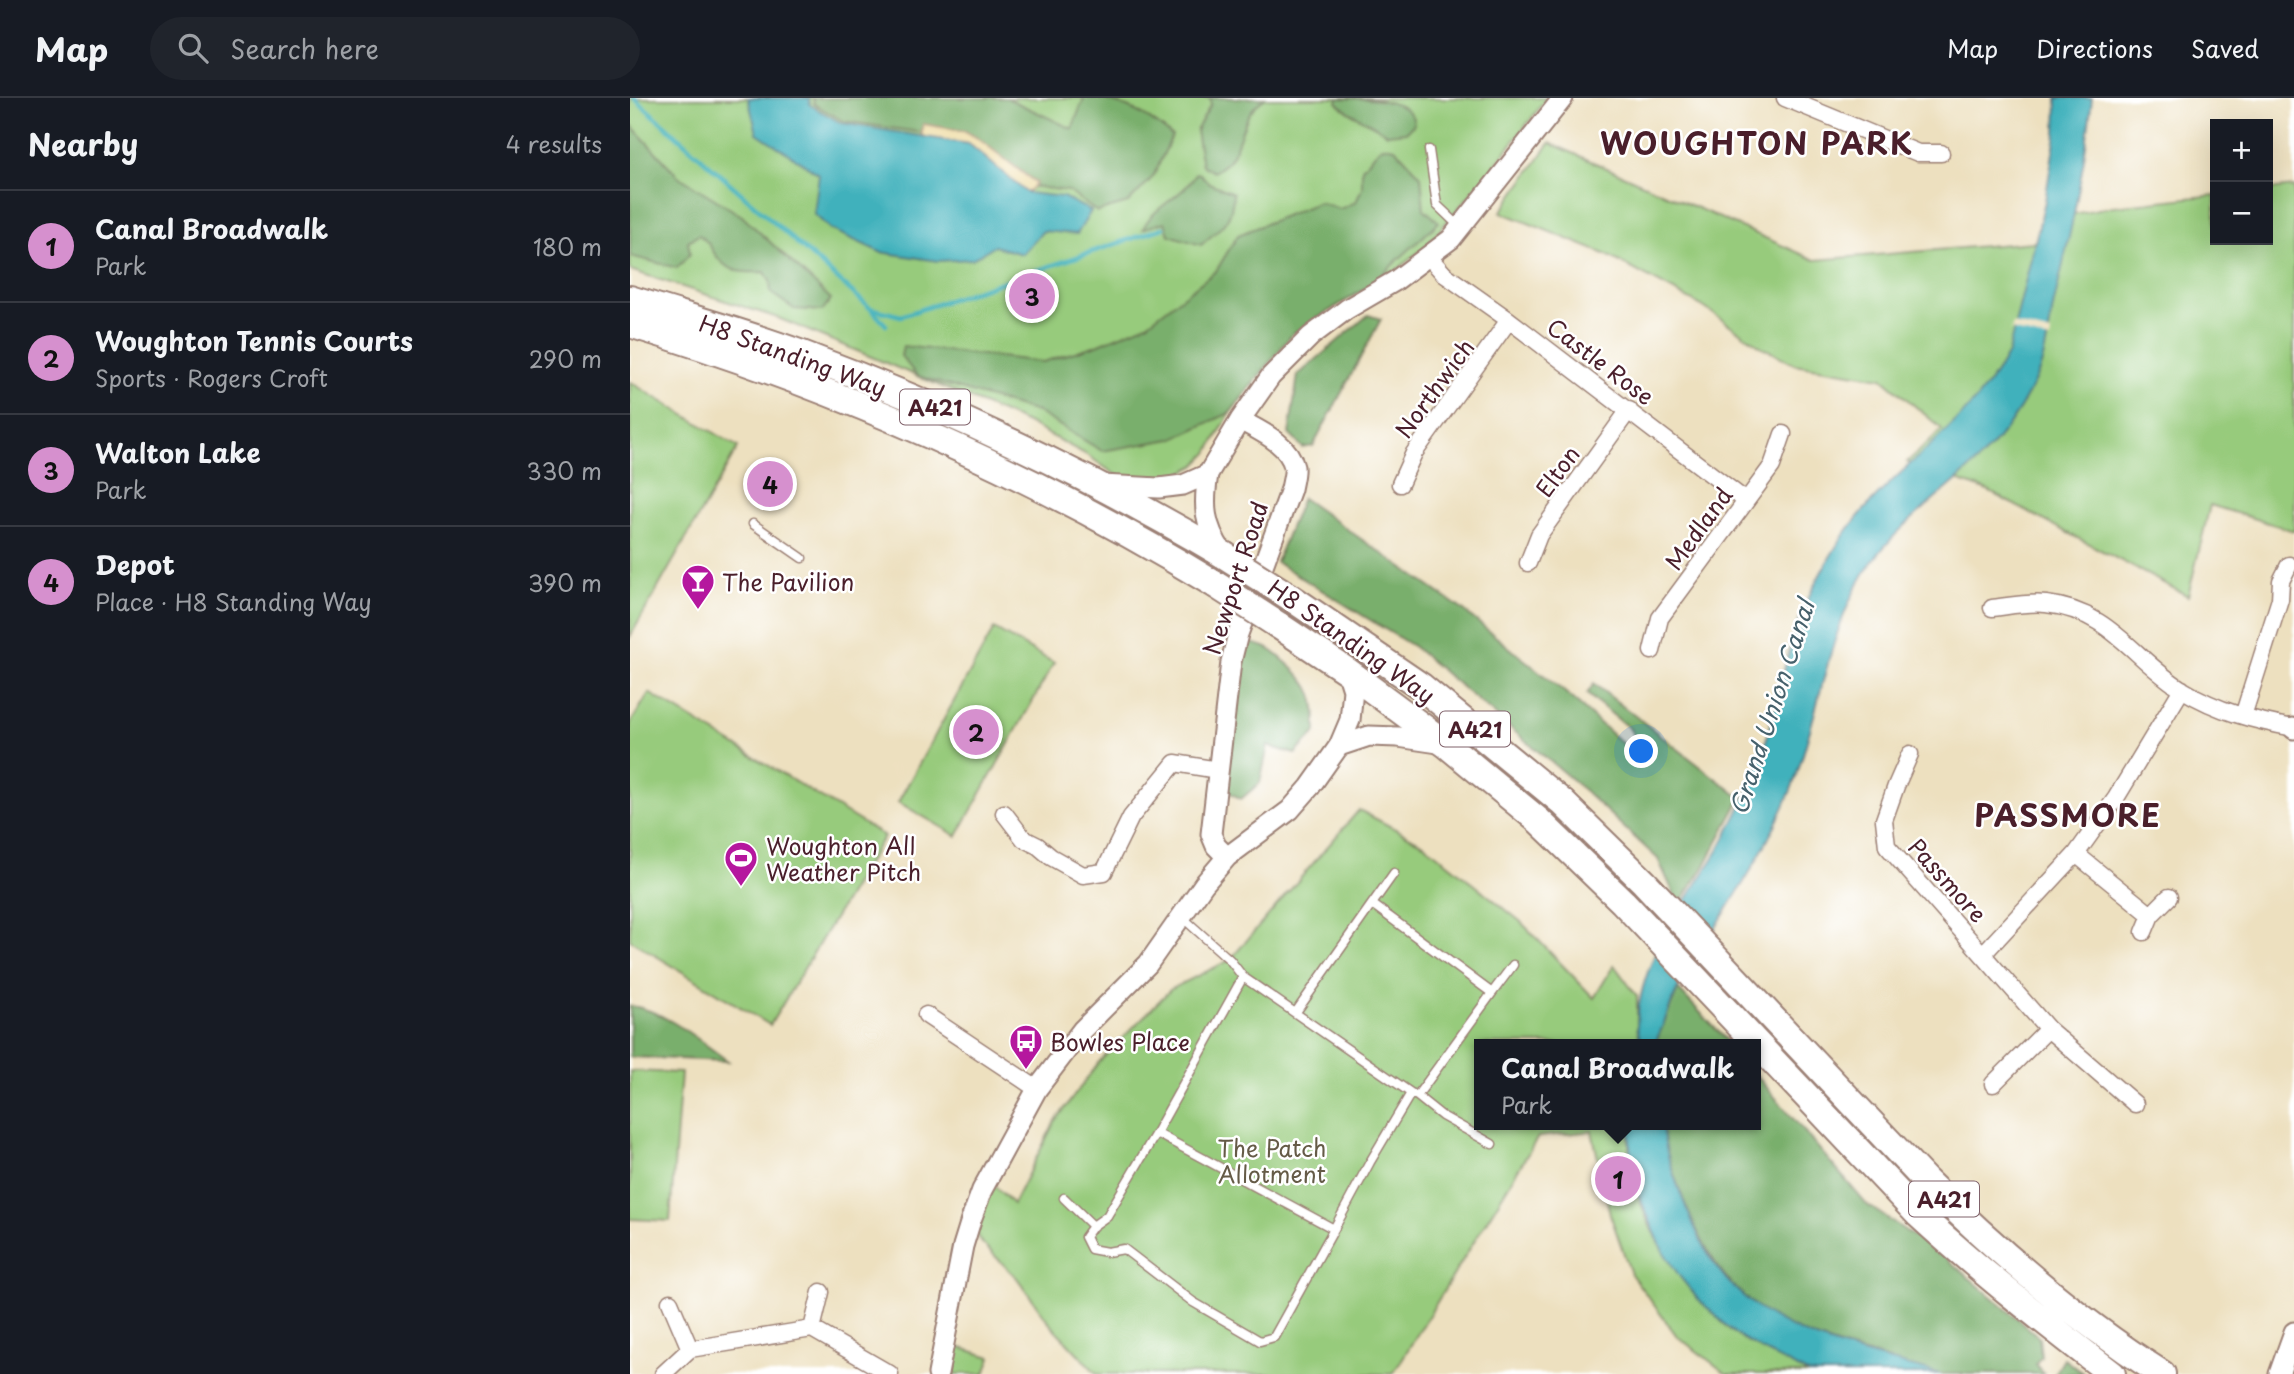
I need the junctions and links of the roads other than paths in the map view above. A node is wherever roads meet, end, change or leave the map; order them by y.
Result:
1 (1563, 98) edge
2 (1785, 98) edge
3 (1429, 150) dead end
4 (1941, 153) dead end
5 (1461, 228) junction
6 (1429, 257) junction
7 (630, 299) edge
8 (1509, 320) junction
9 (630, 324) edge
10 (1629, 411) junction
11 (1240, 419) junction
12 (1783, 434) dead end
13 (1208, 474) junction
14 (1400, 484) dead end
15 (1099, 485) junction
16 (1746, 501) junction
17 (753, 524) dead end
18 (1224, 555) junction
19 (802, 558) dead end
20 (1528, 563) dead end
21 (2289, 565) dead end
22 (1993, 608) dead end
23 (1652, 650) dead end
24 (1347, 671) junction
25 (2182, 689) junction
26 (2243, 716) junction
27 (2294, 729) edge
28 (1447, 745) junction
29 (1339, 746) junction
30 (1910, 754) dead end
31 (1218, 770) junction
32 (1004, 813) dead end
33 (2076, 854) junction
34 (1227, 858) junction
35 (1394, 873) dead end
36 (2169, 897) dead end
37 (1372, 904) junction
38 (2151, 915) junction
39 (1182, 917) junction
40 (2144, 932) dead end
41 (1984, 953) junction
42 (1513, 964) dead end
43 (1243, 976) junction
44 (1492, 993) junction
45 (1296, 1013) junction
46 (926, 1015) dead end
47 (2048, 1029) junction
48 (1754, 1039) edge
49 (1761, 1047) edge
50 (1993, 1084) dead end
51 (1037, 1089) junction
52 (1414, 1095) junction
53 (2135, 1104) dead end
54 (1156, 1133) junction
55 (1492, 1144) dead end
56 (1064, 1198) dead end
57 (1093, 1226) junction
58 (1334, 1229) junction
59 (821, 1292) dead end
60 (670, 1302) dead end
61 (812, 1329) junction
62 (2294, 1332) edge
63 (690, 1349) junction
64 (663, 1374) edge
65 (890, 1374) edge
66 (937, 1374) edge
67 (2112, 1374) edge
68 (2162, 1374) edge
69 (2278, 1374) edge

1 - 5 street
2 - 4 street
3 - 5 lane
5 - 6 street
6 - 8 street, Castle Rose
6 - 11 street
7 - 15 highway, H8 Standing Way / A421
8 - 10 street, Castle Rose
8 - 14 street, Northwich
9 - 24 highway, H8 Standing Way / A421, bridge
10 - 16 street, Castle Rose
10 - 20 street, Elton
11 - 13 street
11 - 31 street, Newport Road
12 - 16 street, Medland
13 - 15 street
13 - 18 street
15 - 18 highway, H8 Standing Way / A421
16 - 23 street, Medland
17 - 19 lane
18 - 68 highway, H8 Standing Way / A421, bridge
21 - 26 street
22 - 25 street
24 - 28 highway, H8 Standing Way / A421
24 - 29 street
25 - 26 street
25 - 33 street, Passmore
26 - 27 street
28 - 29 street
28 - 48 highway, H8 Standing Way / A421
29 - 34 street
30 - 41 street, Passmore
31 - 32 street
31 - 34 street, Newport Road
33 - 38 street
33 - 41 street, Passmore
34 - 39 street
35 - 37 lane
36 - 38 street
37 - 44 lane
37 - 45 lane
38 - 40 street
39 - 43 lane
39 - 51 street
41 - 47 street, Passmore
42 - 44 lane
43 - 45 lane
43 - 54 lane
44 - 52 lane
45 - 52 lane
46 - 51 street
47 - 50 street
47 - 53 street, Passmore
49 - 67 highway, H8 Standing Way / A421
51 - 66 street
52 - 55 lane
52 - 58 lane
54 - 57 lane
54 - 58 lane
56 - 57 lane
57 - 58 lane
59 - 61 street
60 - 63 street
61 - 63 street
61 - 65 street
62 - 69 street
63 - 64 street

